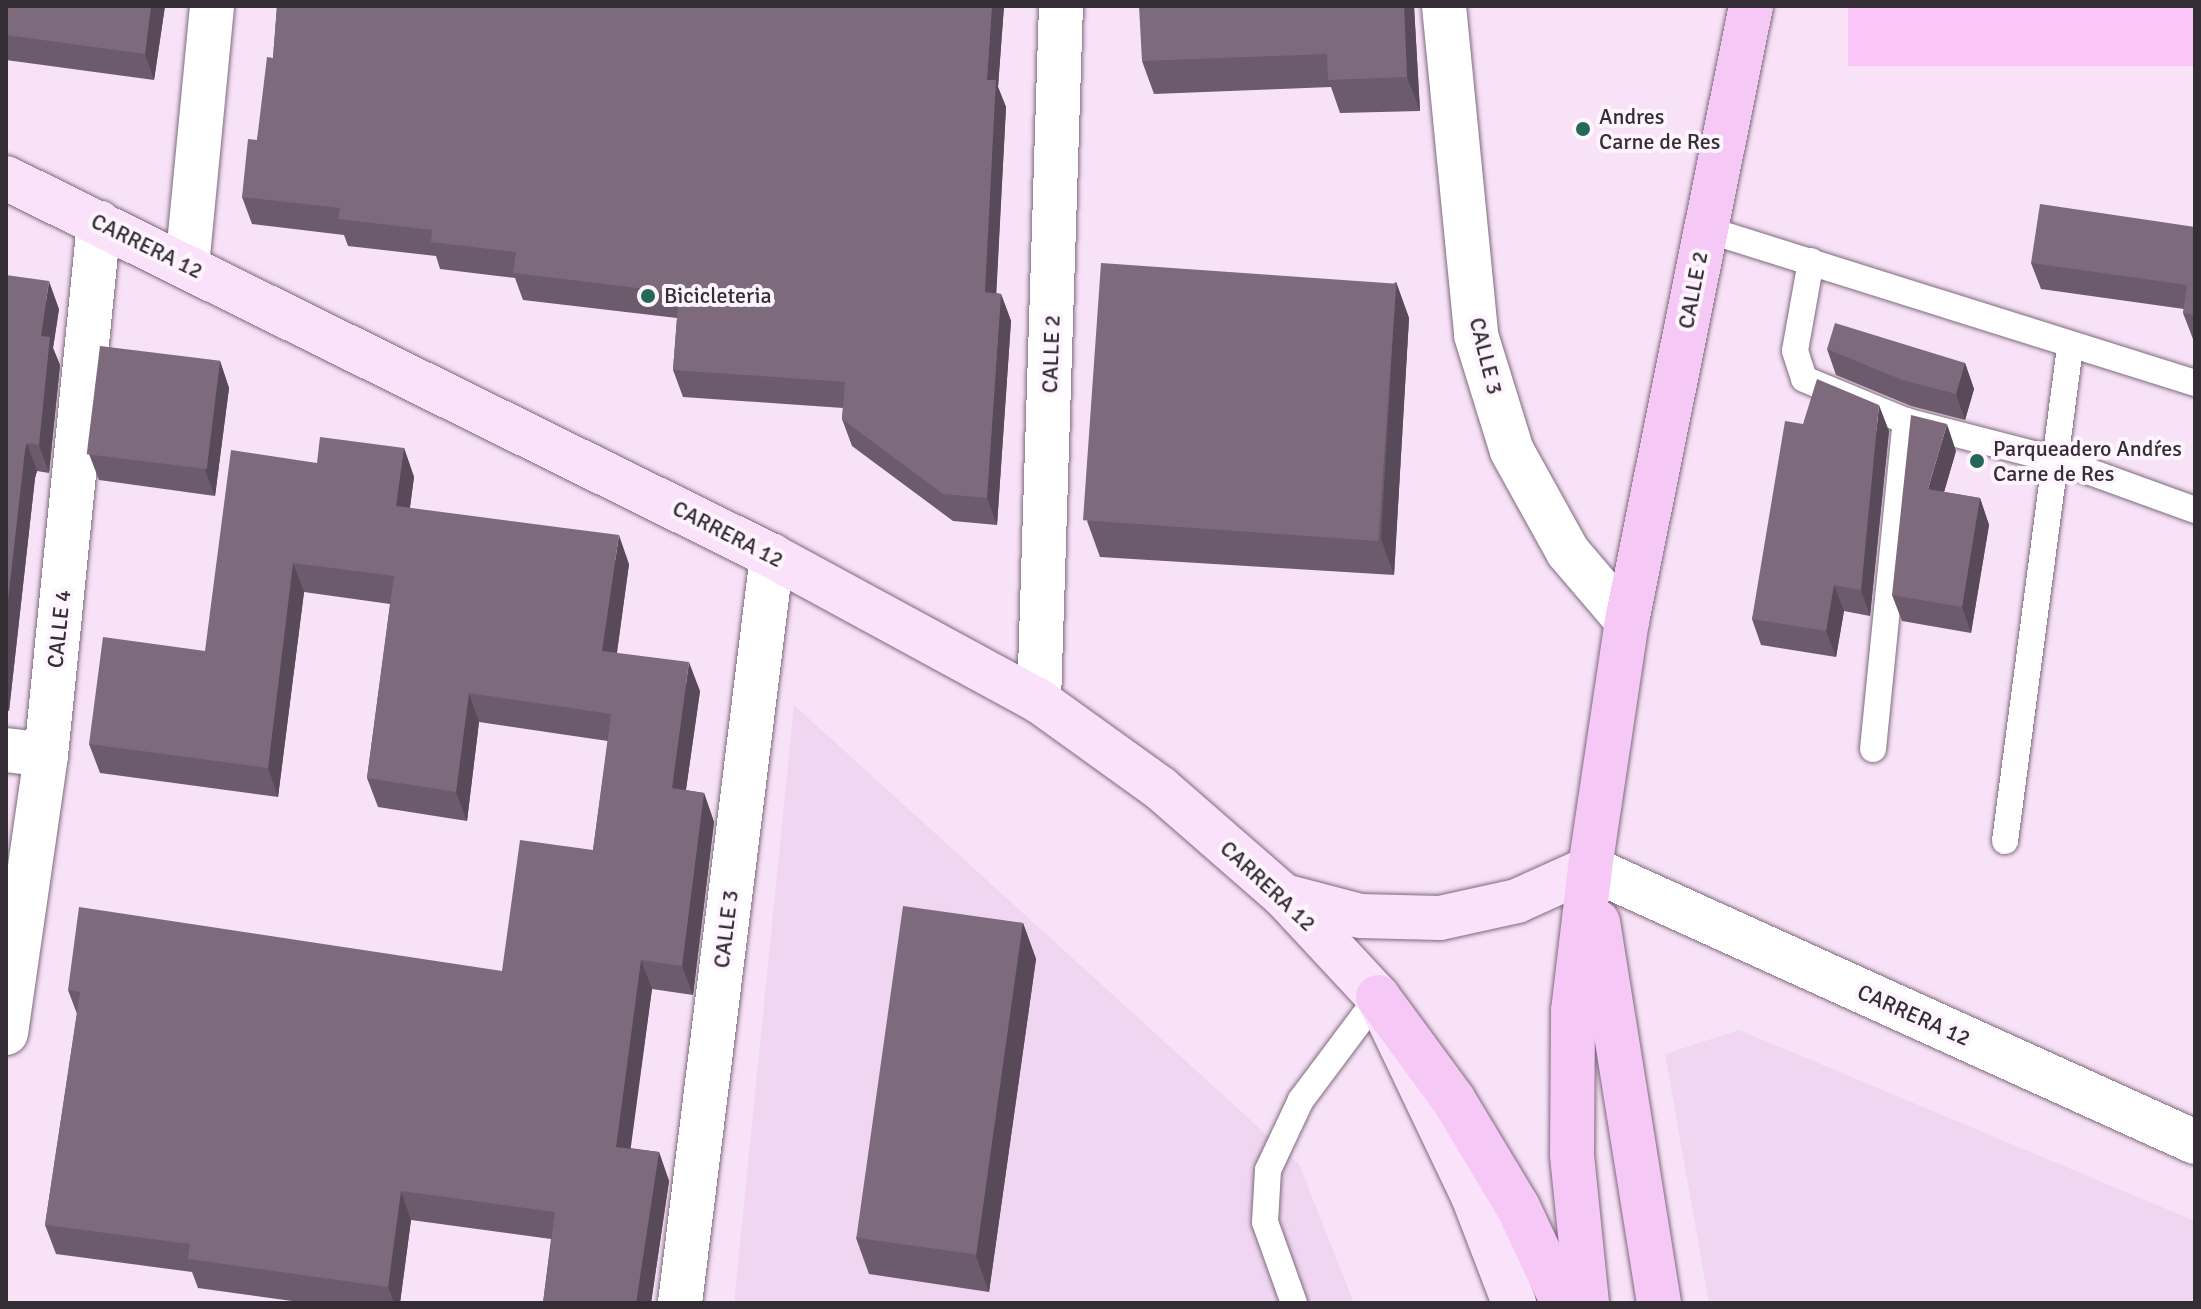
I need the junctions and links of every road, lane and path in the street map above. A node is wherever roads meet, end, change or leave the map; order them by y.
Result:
1 (212, 6) edge
2 (1061, 6) edge
3 (1444, 6) edge
4 (1751, 6) edge
5 (6, 178) edge
6 (99, 223) junction
7 (1705, 229) junction
8 (1811, 261) junction
9 (187, 266) junction
10 (2070, 348) junction
11 (2195, 383) edge
12 (1906, 421) junction
13 (2057, 460) junction
14 (2195, 510) edge
15 (772, 556) junction
16 (1627, 621) junction
17 (1039, 701) junction
18 (1873, 749) dead end
19 (26, 752) edge
20 (2005, 841) dead end
21 (1590, 868) junction
22 (1284, 896) junction
23 (11, 932) edge
24 (1378, 997) junction
25 (6, 1033) edge
26 (2195, 1142) edge
27 (680, 1303) edge
28 (1294, 1303) edge
29 (1514, 1303) edge
30 (1563, 1303) edge
31 (1587, 1303) edge
32 (1659, 1303) edge

1 - 9 street
2 - 17 street, CALLE 2
3 - 16 street, CALLE 3
4 - 7 main road, CALLE 2
5 - 6 main road, CARRERA 12
6 - 9 main road, CARRERA 12
6 - 19 street, CALLE 4
7 - 8 lane
7 - 16 main road, CALLE 2
8 - 10 lane
8 - 12 lane
9 - 15 main road, CARRERA 12
10 - 11 lane
10 - 13 lane
12 - 13 lane
12 - 18 lane
13 - 14 lane
13 - 20 lane
15 - 17 main road, CARRERA 12
15 - 27 street, CALLE 3
16 - 21 main road, CALLE 2
17 - 22 main road, CARRERA 12
19 - 23 street, CALLE 4
21 - 22 main road
21 - 26 street, CARRERA 12
21 - 31 main road, CALLE 2
21 - 32 main road
22 - 24 main road, CARRERA 12
23 - 25 street, CALLE 4
24 - 28 lane
24 - 29 main road, CARRERA 12
24 - 30 main road

